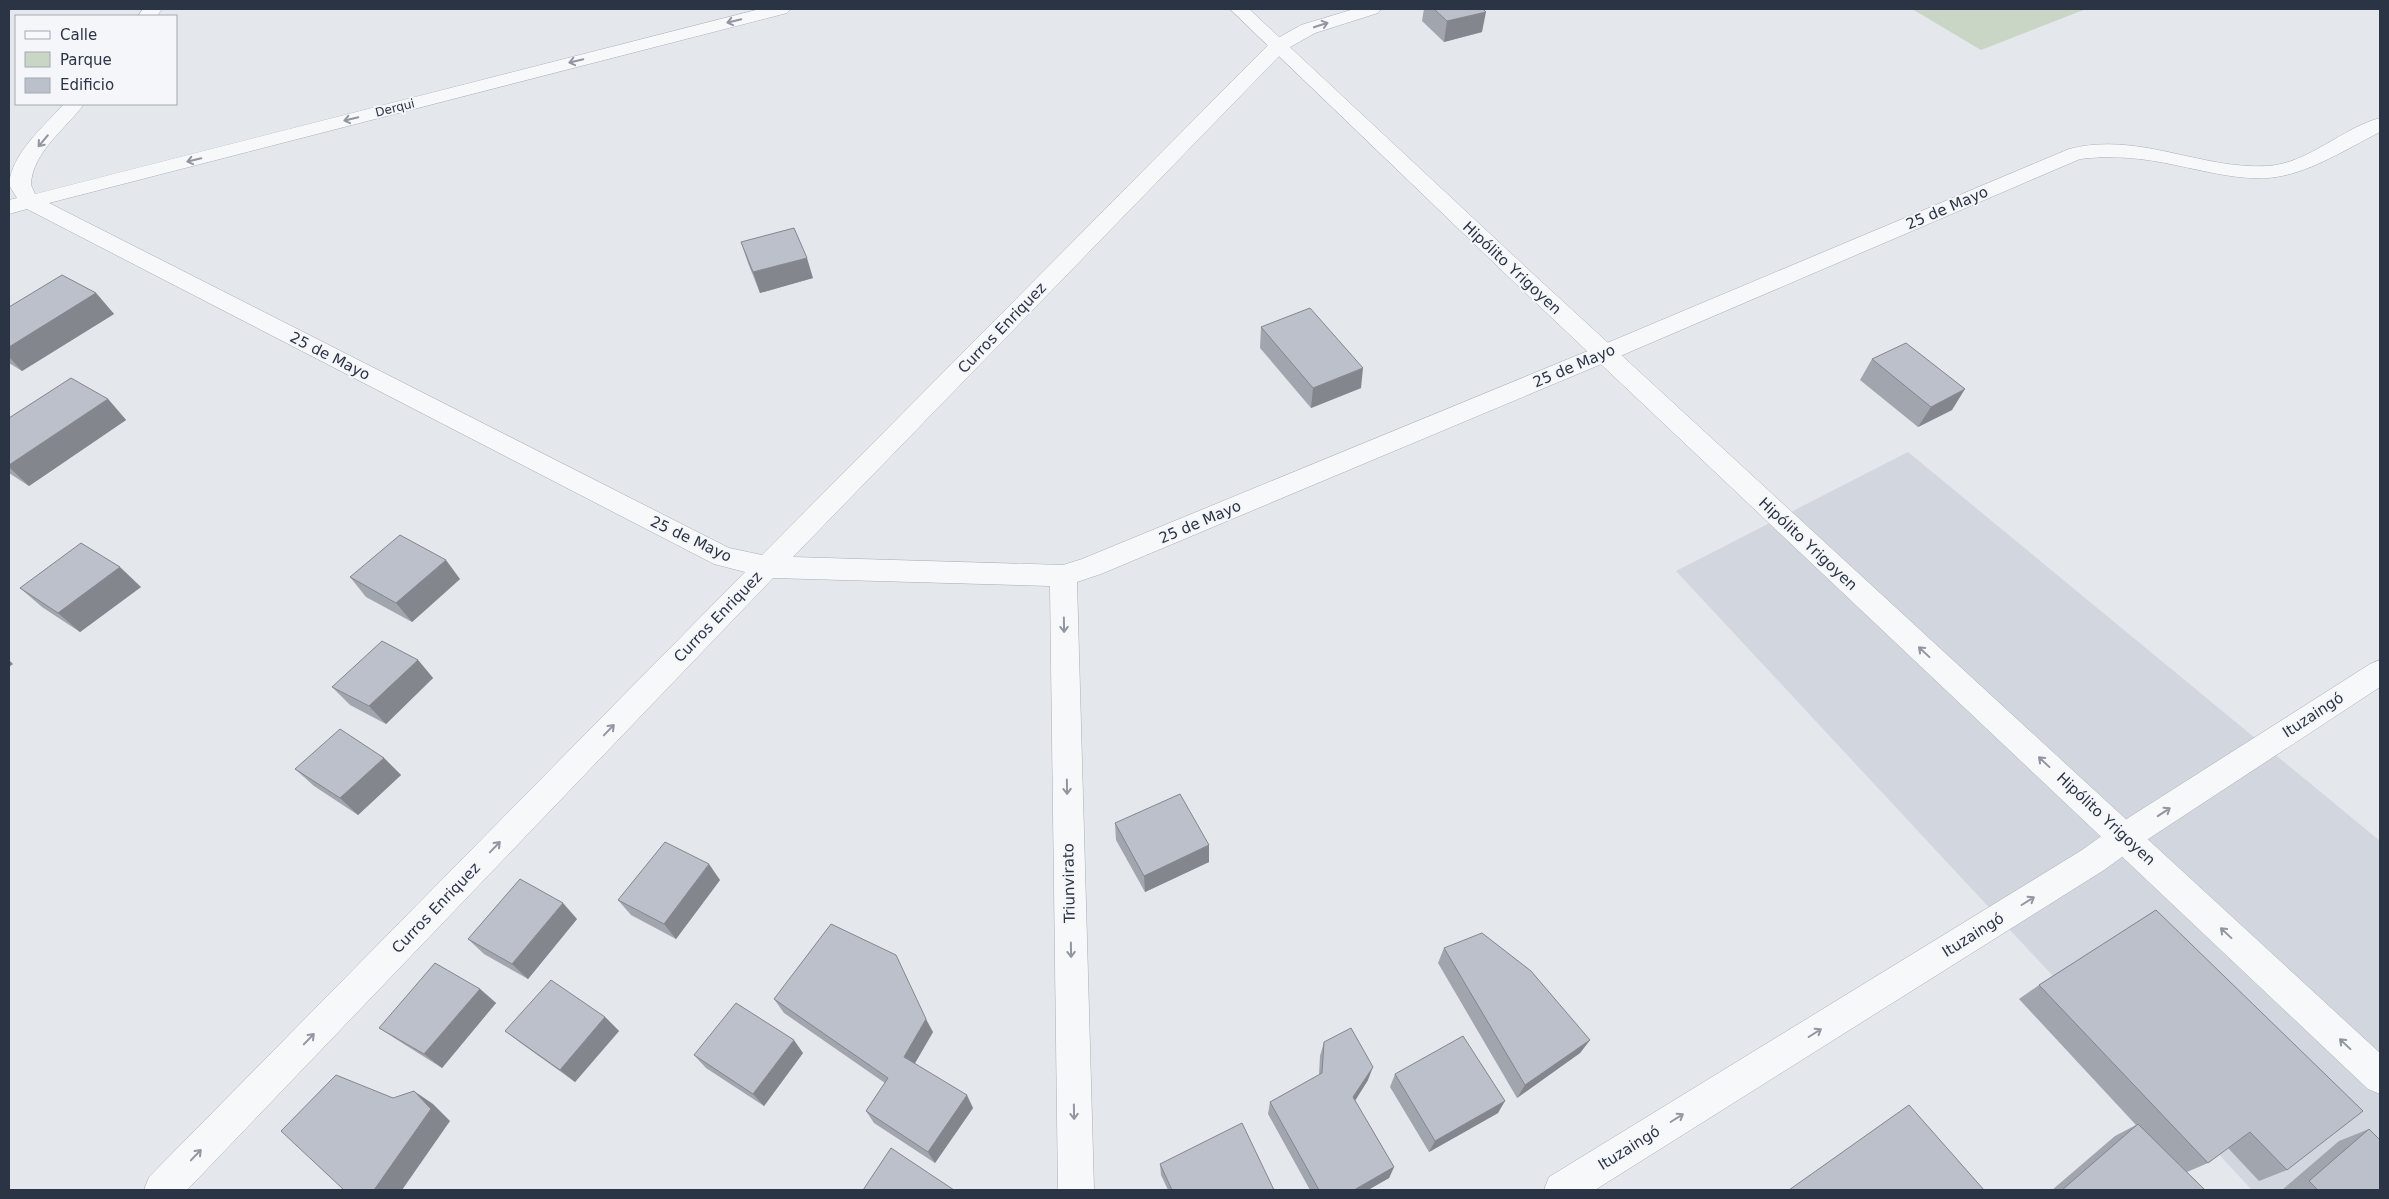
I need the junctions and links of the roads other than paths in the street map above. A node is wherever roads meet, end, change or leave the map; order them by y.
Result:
1 (781, 9) edge
2 (1239, 9) edge
3 (1372, 9) edge
4 (1278, 46) junction
5 (73, 105) edge
6 (2380, 124) edge
7 (19, 204) edge
8 (1603, 354) junction
9 (767, 567) junction
10 (1062, 576) junction
11 (2380, 672) edge
12 (2125, 837) junction
13 (2380, 1078) edge
14 (162, 1190) edge
15 (1076, 1190) edge
16 (1562, 1190) edge

1 -> 7 street, Derqui
2 - 4 street, Hipólito Yrigoyen
4 -> 3 street, Curros Enriquez
4 - 8 street, Hipólito Yrigoyen
4 - 9 street, Curros Enriquez
5 -> 7 street
6 - 8 street, 25 de Mayo
7 - 9 street, 25 de Mayo
8 - 10 street, 25 de Mayo
12 -> 8 street, Hipólito Yrigoyen
9 - 10 street, 25 de Mayo
14 -> 9 street, Curros Enriquez
10 -> 15 street, Triunvirato
12 -> 11 street, Ituzaingó
13 -> 12 street, Hipólito Yrigoyen
16 -> 12 street, Ituzaingó

